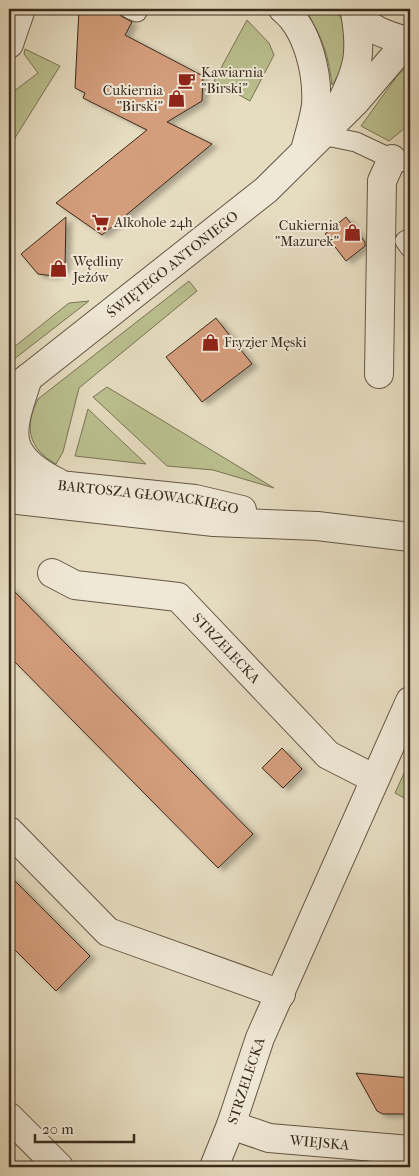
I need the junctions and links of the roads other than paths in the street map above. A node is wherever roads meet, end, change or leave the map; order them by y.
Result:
1 (21, 9) edge
2 (283, 9) edge
3 (355, 10) edge
4 (410, 43) edge
5 (9, 44) edge
6 (318, 138) junction
7 (401, 161) edge
8 (410, 238) edge
9 (410, 248) edge
10 (379, 374) dead end
11 (18, 385) edge
12 (9, 476) edge
13 (65, 486) junction
14 (9, 500) edge
15 (317, 526) junction
16 (410, 536) edge
17 (52, 573) dead end
18 (410, 701) edge
19 (375, 779) junction
20 (9, 831) edge
21 (281, 994) junction
22 (9, 1117) edge
23 (232, 1125) junction
24 (410, 1150) edge
25 (59, 1167) edge
26 (214, 1167) edge

1 - 5 street
2 - 6 street
3 - 4 street
3 - 6 street, ŚWIĘTEGO ANTONIEGO
4 - 6 street, ŚWIĘTEGO ANTONIEGO
6 - 7 lane
6 - 11 street, ŚWIĘTEGO ANTONIEGO
7 - 10 street
8 - 9 lane
11 - 13 street
12 - 13 street, BARTOSZA GŁOWACKIEGO
13 - 15 street, BARTOSZA GŁOWACKIEGO
14 - 15 street, BARTOSZA GŁOWACKIEGO
15 - 16 street, BARTOSZA GŁOWACKIEGO
17 - 19 street, STRZELECKA
18 - 19 street, STRZELECKA
19 - 21 street, STRZELECKA
20 - 21 street
21 - 23 street, STRZELECKA
22 - 25 street
23 - 24 street, WIEJSKA
23 - 26 street, STRZELECKA

